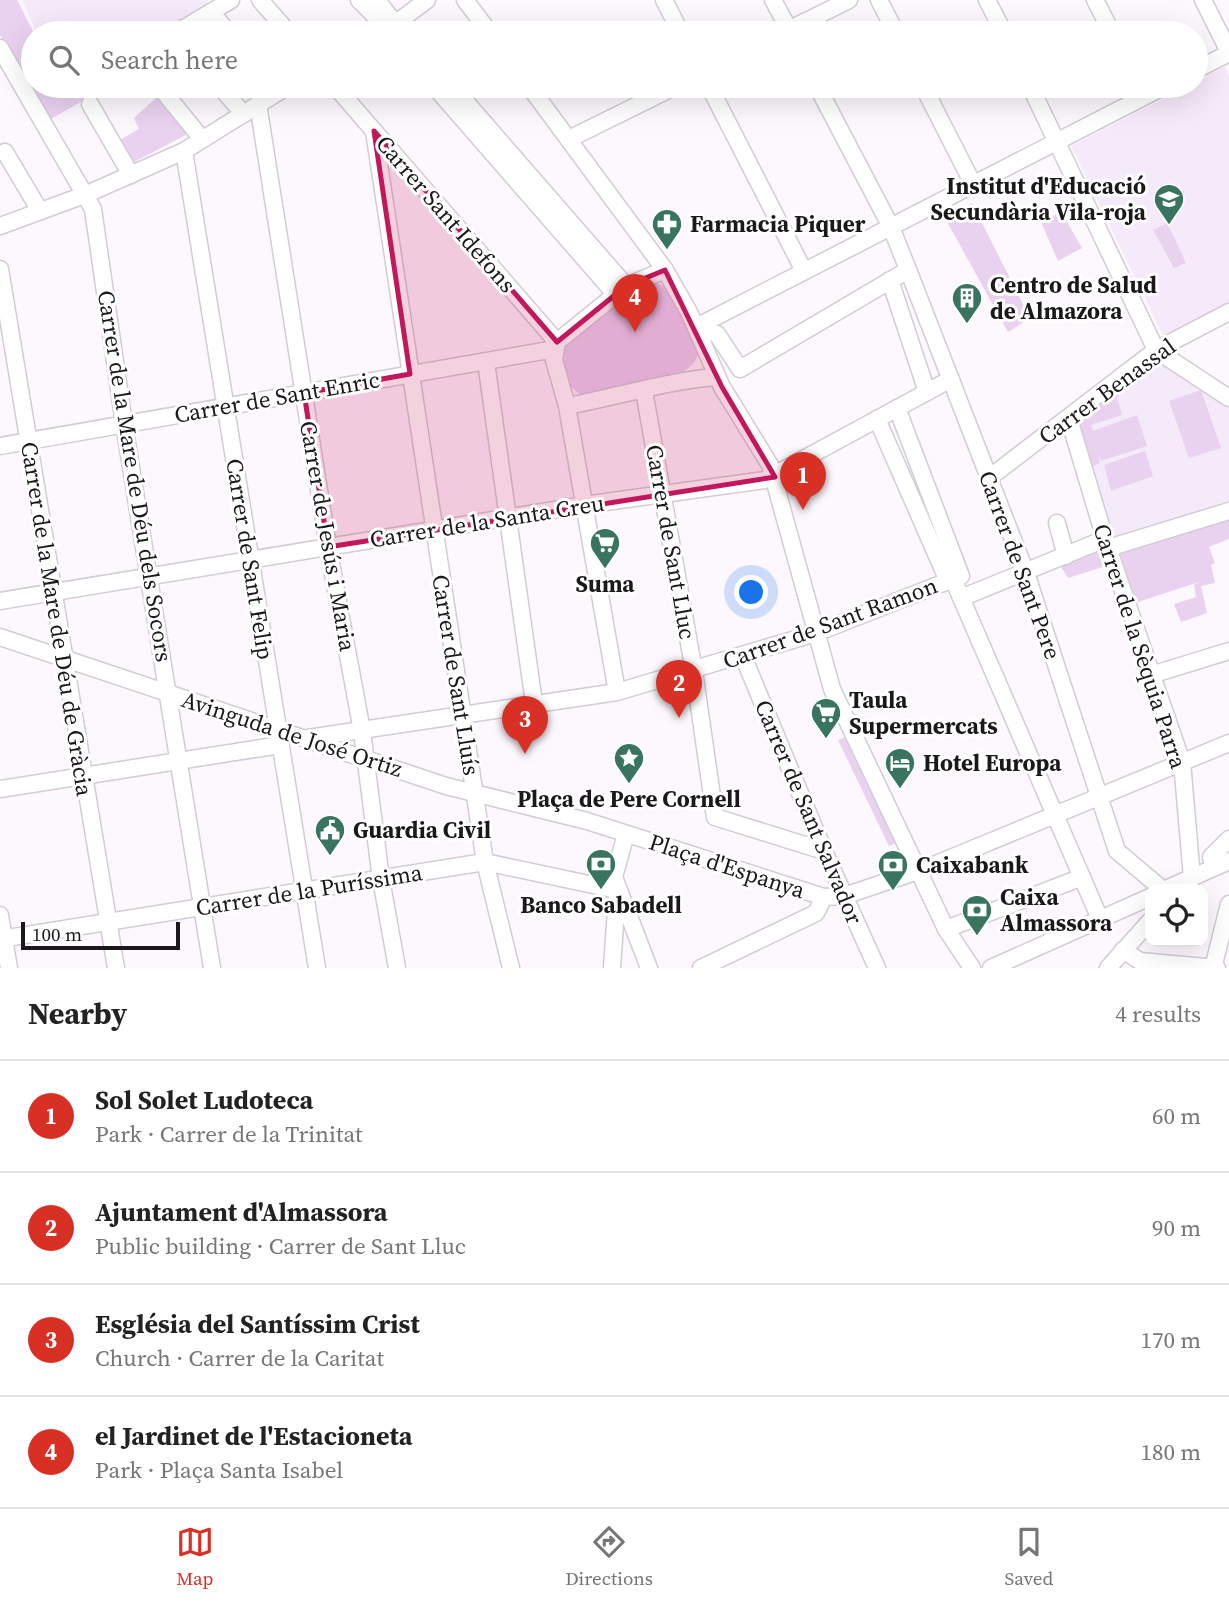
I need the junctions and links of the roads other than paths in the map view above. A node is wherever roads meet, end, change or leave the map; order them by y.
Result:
1 (231, 0) edge
2 (260, 0) edge
3 (359, 0) edge
4 (377, 0) edge
5 (428, 0) edge
6 (465, 0) edge
7 (664, 0) edge
8 (773, 0) edge
9 (849, 0) edge
10 (879, 0) edge
11 (987, 0) edge
12 (1095, 0) edge
13 (1203, 0) edge
14 (221, 21) edge
15 (278, 21) edge
16 (383, 21) edge
17 (387, 21) edge
18 (396, 21) edge
19 (481, 21) edge
20 (675, 21) edge
21 (782, 21) edge
22 (808, 21) edge
23 (890, 21) edge
24 (998, 21) edge
25 (1106, 21) edge
26 (0, 48) edge
27 (1229, 49) edge
28 (1208, 57) edge
29 (1208, 62) edge
30 (21, 83) edge
31 (30, 98) edge
32 (169, 98) edge
33 (230, 98) edge
34 (266, 98) edge
35 (345, 98) edge
36 (445, 98) edge
37 (462, 98) edge
38 (538, 98) edge
39 (652, 98) edge
40 (715, 98) edge
41 (823, 98) edge
42 (929, 98) edge
43 (1036, 98) edge
44 (1127, 98) edge
45 (90, 104) dead end
46 (258, 104) junction
47 (244, 114) junction
48 (374, 131) junction
49 (1056, 138) junction
50 (202, 139) junction
51 (569, 139) junction
52 (184, 151) junction
53 (5, 152) dead end
54 (131, 175) junction
55 (971, 181) junction
56 (87, 194) junction
57 (40, 211) junction
58 (889, 224) junction
59 (0, 226) edge
60 (802, 268) junction
61 (0, 269) edge
62 (665, 270) junction
63 (908, 270) junction
64 (609, 277) junction
65 (890, 280) junction
66 (621, 291) junction
67 (1229, 312) edge
68 (694, 324) junction
69 (556, 345) junction
70 (1156, 350) junction
71 (486, 362) junction
72 (714, 370) junction
73 (410, 374) junction
74 (951, 379) junction
75 (644, 391) junction
76 (927, 392) junction
77 (304, 393) junction
78 (1229, 398) edge
79 (225, 406) junction
80 (567, 406) junction
81 (897, 408) junction
82 (877, 419) junction
83 (1069, 419) junction
84 (124, 424) junction
85 (28, 441) junction
86 (0, 446) edge
87 (775, 477) junction
88 (989, 478) junction
89 (662, 494) junction
90 (584, 505) junction
91 (1229, 511) edge
92 (509, 519) junction
93 (1057, 523) dead end
94 (433, 530) junction
95 (328, 547) junction
96 (1108, 548) junction
97 (1066, 556) junction
98 (250, 560) junction
99 (1026, 573) junction
100 (151, 576) junction
101 (954, 578) junction
102 (53, 592) junction
103 (961, 598) junction
104 (0, 601) edge
105 (816, 633) junction
106 (0, 637) edge
107 (1229, 651) edge
108 (743, 656) junction
109 (64, 658) junction
110 (694, 671) junction
111 (1152, 675) junction
112 (617, 692) junction
113 (169, 693) junction
114 (534, 704) junction
115 (464, 714) junction
116 (362, 731) junction
117 (279, 737) junction
118 (304, 738) junction
119 (1229, 743) edge
120 (367, 759) junction
121 (179, 760) junction
122 (1182, 762) junction
123 (83, 776) junction
124 (0, 789) edge
125 (475, 794) junction
126 (1097, 796) junction
127 (1056, 816) junction
128 (715, 817) joint
129 (628, 835) junction
130 (1229, 839) edge
131 (824, 851) junction
132 (1229, 861) edge
133 (485, 862) junction
134 (1213, 868) junction
135 (917, 871) junction
136 (1080, 878) junction
137 (381, 879) junction
138 (1187, 883) edge
139 (1158, 884) edge
140 (617, 890) junction
141 (304, 891) junction
142 (844, 896) junction
143 (824, 897) junction
144 (1145, 899) edge
145 (1229, 904) edge
146 (202, 907) junction
147 (0, 915) edge
148 (1100, 919) junction
149 (107, 922) junction
150 (1145, 927) edge
151 (946, 929) junction
152 (2, 939) edge
153 (1123, 950) junction
154 (1179, 966) edge
155 (9, 968) edge
156 (116, 968) edge
157 (212, 968) edge
158 (317, 968) edge
159 (397, 968) edge
160 (511, 968) edge
161 (612, 968) edge
162 (649, 968) edge
163 (701, 968) edge
164 (877, 968) edge
165 (972, 968) edge
166 (991, 968) edge
167 (1108, 968) edge
168 (1215, 968) edge

1 - 14 street
2 - 15 street
3 - 16 street
4 - 17 street
5 - 18 street
6 - 19 street
7 - 20 street
8 - 21 street
9 - 22 street
10 - 23 street
11 - 24 street
12 - 25 street
13 - 27 street
26 - 30 street, Carrer de la Mare de Déu dels Socors
27 - 28 street
27 - 29 street
31 - 56 street, Carrer de la Mare de Déu dels Socors
32 - 50 street
33 - 47 street
34 - 46 street
35 - 48 street, Carrer Sant Idefons
36 - 64 street
37 - 64 street
38 - 51 street
39 - 51 street
40 - 60 street
41 - 58 street, Carrer de Sant Pere
42 - 55 street
43 - 49 street
44 - 49 street
45 - 54 street
46 - 47 street
46 - 77 street, Carrer de Jesús i Maria
47 - 50 street
48 - 69 street, Carrer Sant Idefons
48 - 73 street, Carrer de Sant Lluís
49 - 55 street
49 - 70 street
50 - 52 street
51 - 62 street
52 - 54 street
52 - 79 street, Carrer de Sant Felip
53 - 57 street
54 - 56 street
55 - 58 street
56 - 57 street
56 - 84 street, Carrer de la Mare de Déu dels Socors
57 - 59 street
58 - 60 street
58 - 63 street, Carrer de Sant Pere
60 - 68 street
61 - 85 street, Carrer de la Mare de Déu de Gràcia
62 - 66 street
62 - 68 street
63 - 65 street
63 - 74 street, Carrer de Sant Pere
64 - 66 street
65 - 68 street
65 - 76 street
66 - 69 street
67 - 70 street, Carrer Benassal
68 - 72 street
69 - 71 street, Carrer de Sant Enric
69 - 80 street
70 - 78 street
70 - 83 street, Carrer Benassal
71 - 73 street, Carrer de Sant Enric
71 - 92 street
72 - 75 street
72 - 87 street
73 - 77 street, Carrer de Sant Enric
73 - 94 street, Carrer de Sant Lluís
74 - 76 street, Carrer de la Santa Creu
74 - 88 street, Carrer de Sant Pere
75 - 80 street
75 - 89 street, Carrer de Sant Lluc
76 - 81 street, Carrer de la Santa Creu
77 - 79 street, Carrer de Sant Enric
77 - 95 street, Carrer de Jesús i Maria
79 - 84 street, Carrer de Sant Enric
79 - 98 street, Carrer de Sant Felip
80 - 90 street
81 - 82 street, Carrer de la Santa Creu
81 - 101 street
82 - 87 street, Carrer de la Santa Creu
82 - 101 street
83 - 88 street, Carrer Benassal
83 - 96 street, Carrer de la Sèquia Parra
84 - 85 street, Carrer de Sant Enric
84 - 100 street, Carrer de la Mare de Déu dels Socors
85 - 86 street, Carrer de Sant Enric
85 - 102 street, Carrer de la Mare de Déu de Gràcia
87 - 89 street, Carrer de la Santa Creu
87 - 105 street
88 - 99 street, Carrer de Sant Pere
89 - 90 street, Carrer de la Santa Creu
89 - 110 street, Carrer de Sant Lluc
90 - 92 street, Carrer de la Santa Creu
90 - 112 street
91 - 96 street
92 - 94 street, Carrer de la Santa Creu
92 - 114 street
93 - 97 street
94 - 95 street, Carrer de la Santa Creu
94 - 115 street, Carrer de Sant Lluís
95 - 98 street, Carrer de la Santa Creu
95 - 116 street, Carrer de Jesús i Maria
96 - 97 street
96 - 111 street, Carrer de la Sèquia Parra
97 - 99 street
98 - 100 street, Carrer de la Santa Creu
98 - 117 street, Carrer de Sant Felip
99 - 103 street
99 - 126 street, Carrer de Sant Pere
100 - 102 street, Carrer de la Santa Creu
100 - 113 street, Carrer de la Mare de Déu dels Socors
101 - 103 street
101 - 105 street, Carrer de Sant Ramon
102 - 104 street, Carrer de la Santa Creu
102 - 109 street, Carrer de la Mare de Déu de Gràcia
103 - 127 street
105 - 108 street, Carrer de Sant Ramon
105 - 135 street
106 - 109 street, Avinguda de José Ortiz
107 - 111 street
108 - 110 street, Carrer de Sant Ramon
108 - 131 street, Carrer de Sant Salvador
109 - 113 street, Avinguda de José Ortiz
109 - 123 street, Carrer de la Mare de Déu de Gràcia
110 - 112 street, Carrer de Sant Ramon
110 - 128 street, Carrer de Sant Lluc
111 - 122 street, Carrer de la Sèquia Parra
112 - 114 street, Carrer de Sant Ramon
113 - 117 street, Avinguda de José Ortiz
113 - 121 street, Carrer de la Mare de Déu dels Socors
114 - 115 street, Carrer de Sant Ramon
115 - 116 street, Carrer de Sant Ramon
115 - 125 street, Carrer de Sant Lluís
116 - 118 street, Carrer de Sant Ramon
116 - 120 street, Carrer de Jesús i Maria
117 - 118 street, Avinguda de José Ortiz
117 - 121 street
117 - 141 street, Carrer de Sant Felip
118 - 120 street, Avinguda de José Ortiz
119 - 122 street
120 - 125 street, Avinguda de José Ortiz
120 - 137 street, Carrer de Jesús i Maria
121 - 123 street
121 - 146 street, Carrer de la Mare de Déu dels Socors
122 - 126 street
122 - 138 street, Carrer de la Sèquia Parra
123 - 124 street
123 - 149 street, Carrer de la Mare de Déu de Gràcia
125 - 129 street, Avinguda de José Ortiz
125 - 133 street, Carrer de Sant Lluís
126 - 127 street
126 - 139 street, Carrer de Sant Pere
127 - 135 street
127 - 136 street
128 - 131 street, Plaça d'Espanya
129 - 140 street
129 - 143 street, Plaça d'Espanya
130 - 134 street
131 - 142 street, Carrer de Sant Salvador
132 - 134 street
133 - 137 street, Carrer de la Puríssima
133 - 140 street, Carrer de la Puríssima
133 - 160 street, Carrer de Sant Lluís
134 - 138 street
135 - 142 street
135 - 151 street
136 - 148 street
136 - 151 street
137 - 141 street, Carrer de la Puríssima
137 - 159 street, Carrer de Jesús i Maria
140 - 161 street
140 - 162 street
141 - 146 street, Carrer de la Puríssima
141 - 158 street, Carrer de Sant Felip
142 - 143 street
142 - 164 street, Carrer de Sant Salvador
143 - 163 street
144 - 148 street
145 - 168 street
146 - 149 street, Carrer de la Puríssima
146 - 157 street, Carrer de la Mare de Déu dels Socors
147 - 152 street
148 - 166 street
149 - 152 street, Carrer de la Puríssima
149 - 156 street, Carrer de la Mare de Déu de Gràcia
150 - 153 street
151 - 165 street
152 - 155 street
153 - 154 street
153 - 167 street
154 - 168 street

